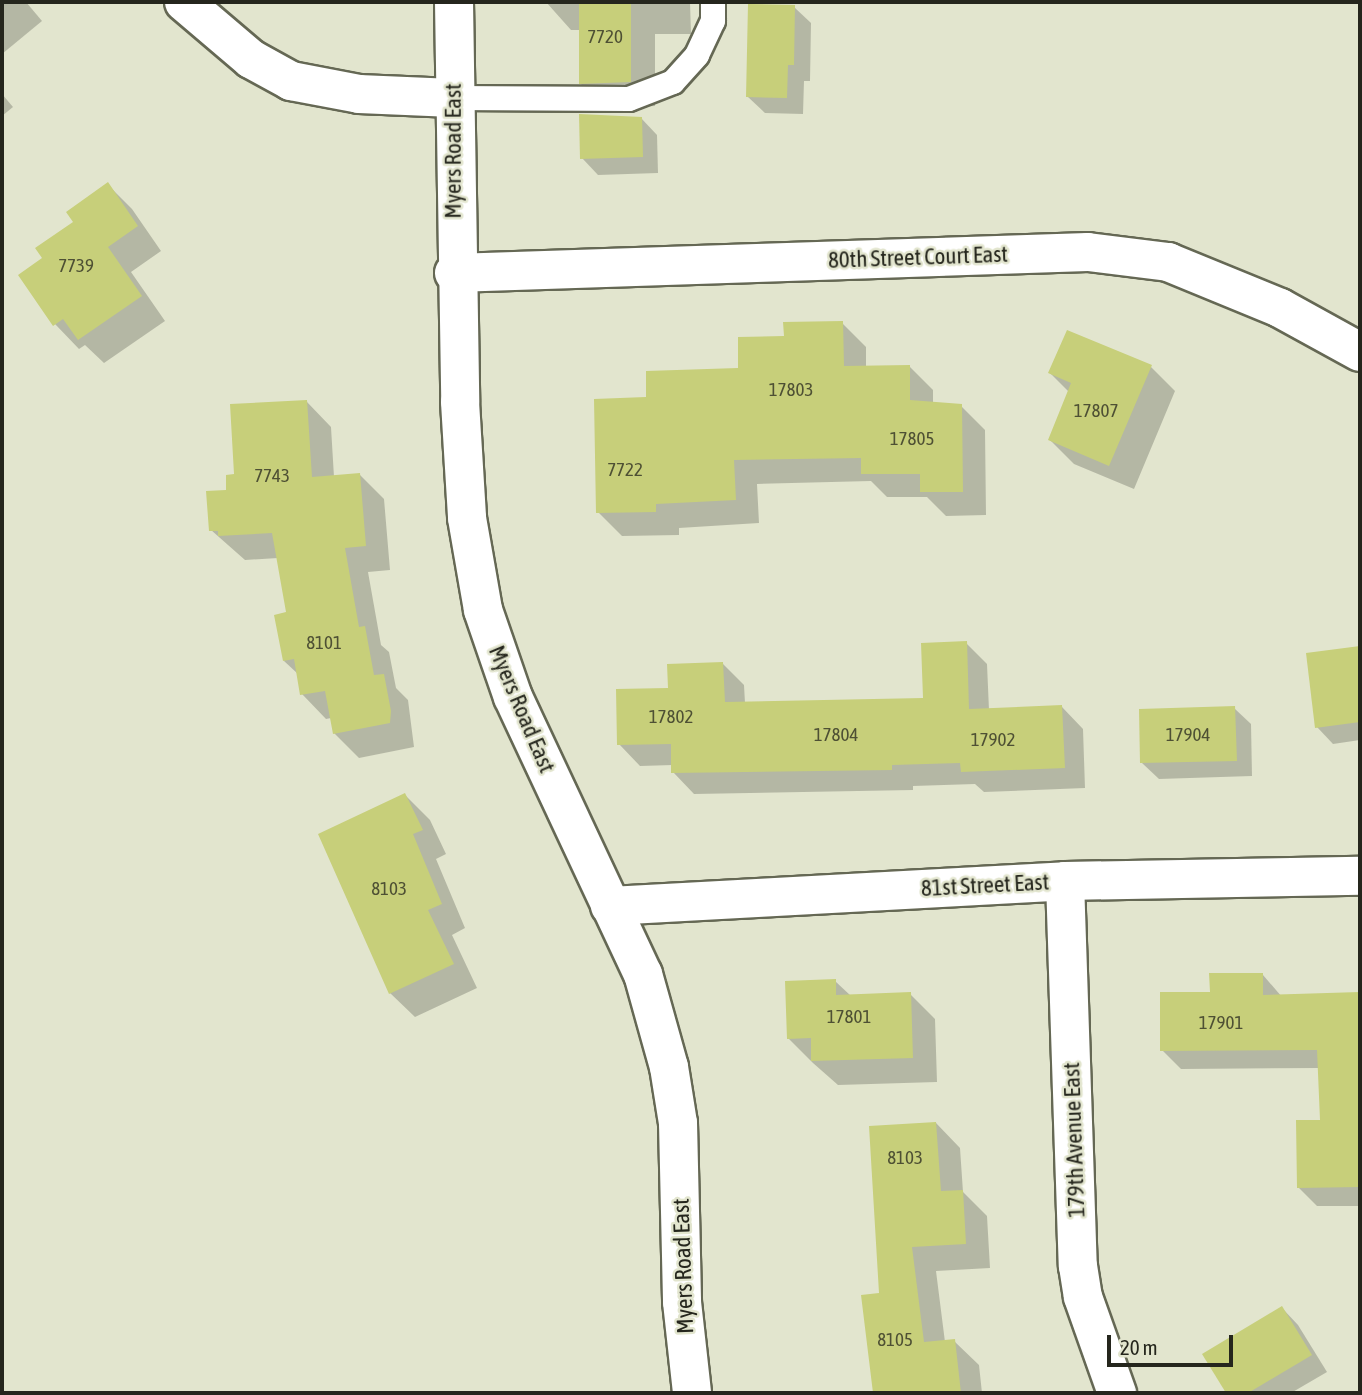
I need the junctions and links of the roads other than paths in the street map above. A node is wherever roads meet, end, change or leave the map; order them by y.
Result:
1 (184, 2) edge
2 (454, 2) edge
3 (713, 2) edge
4 (453, 98) junction
5 (454, 272) junction
6 (1360, 352) edge
7 (1360, 876) edge
8 (1065, 881) junction
9 (610, 906) junction
10 (692, 1393) edge
11 (1117, 1393) edge

1 - 4 street
2 - 4 street, Myers Road East
3 - 4 lane
4 - 5 street, Myers Road East
5 - 6 street, 80th Street Court East
5 - 9 street, Myers Road East
7 - 8 street, 81st Street East
8 - 9 street, 81st Street East
8 - 11 street, 179th Avenue East
9 - 10 street, Myers Road East

